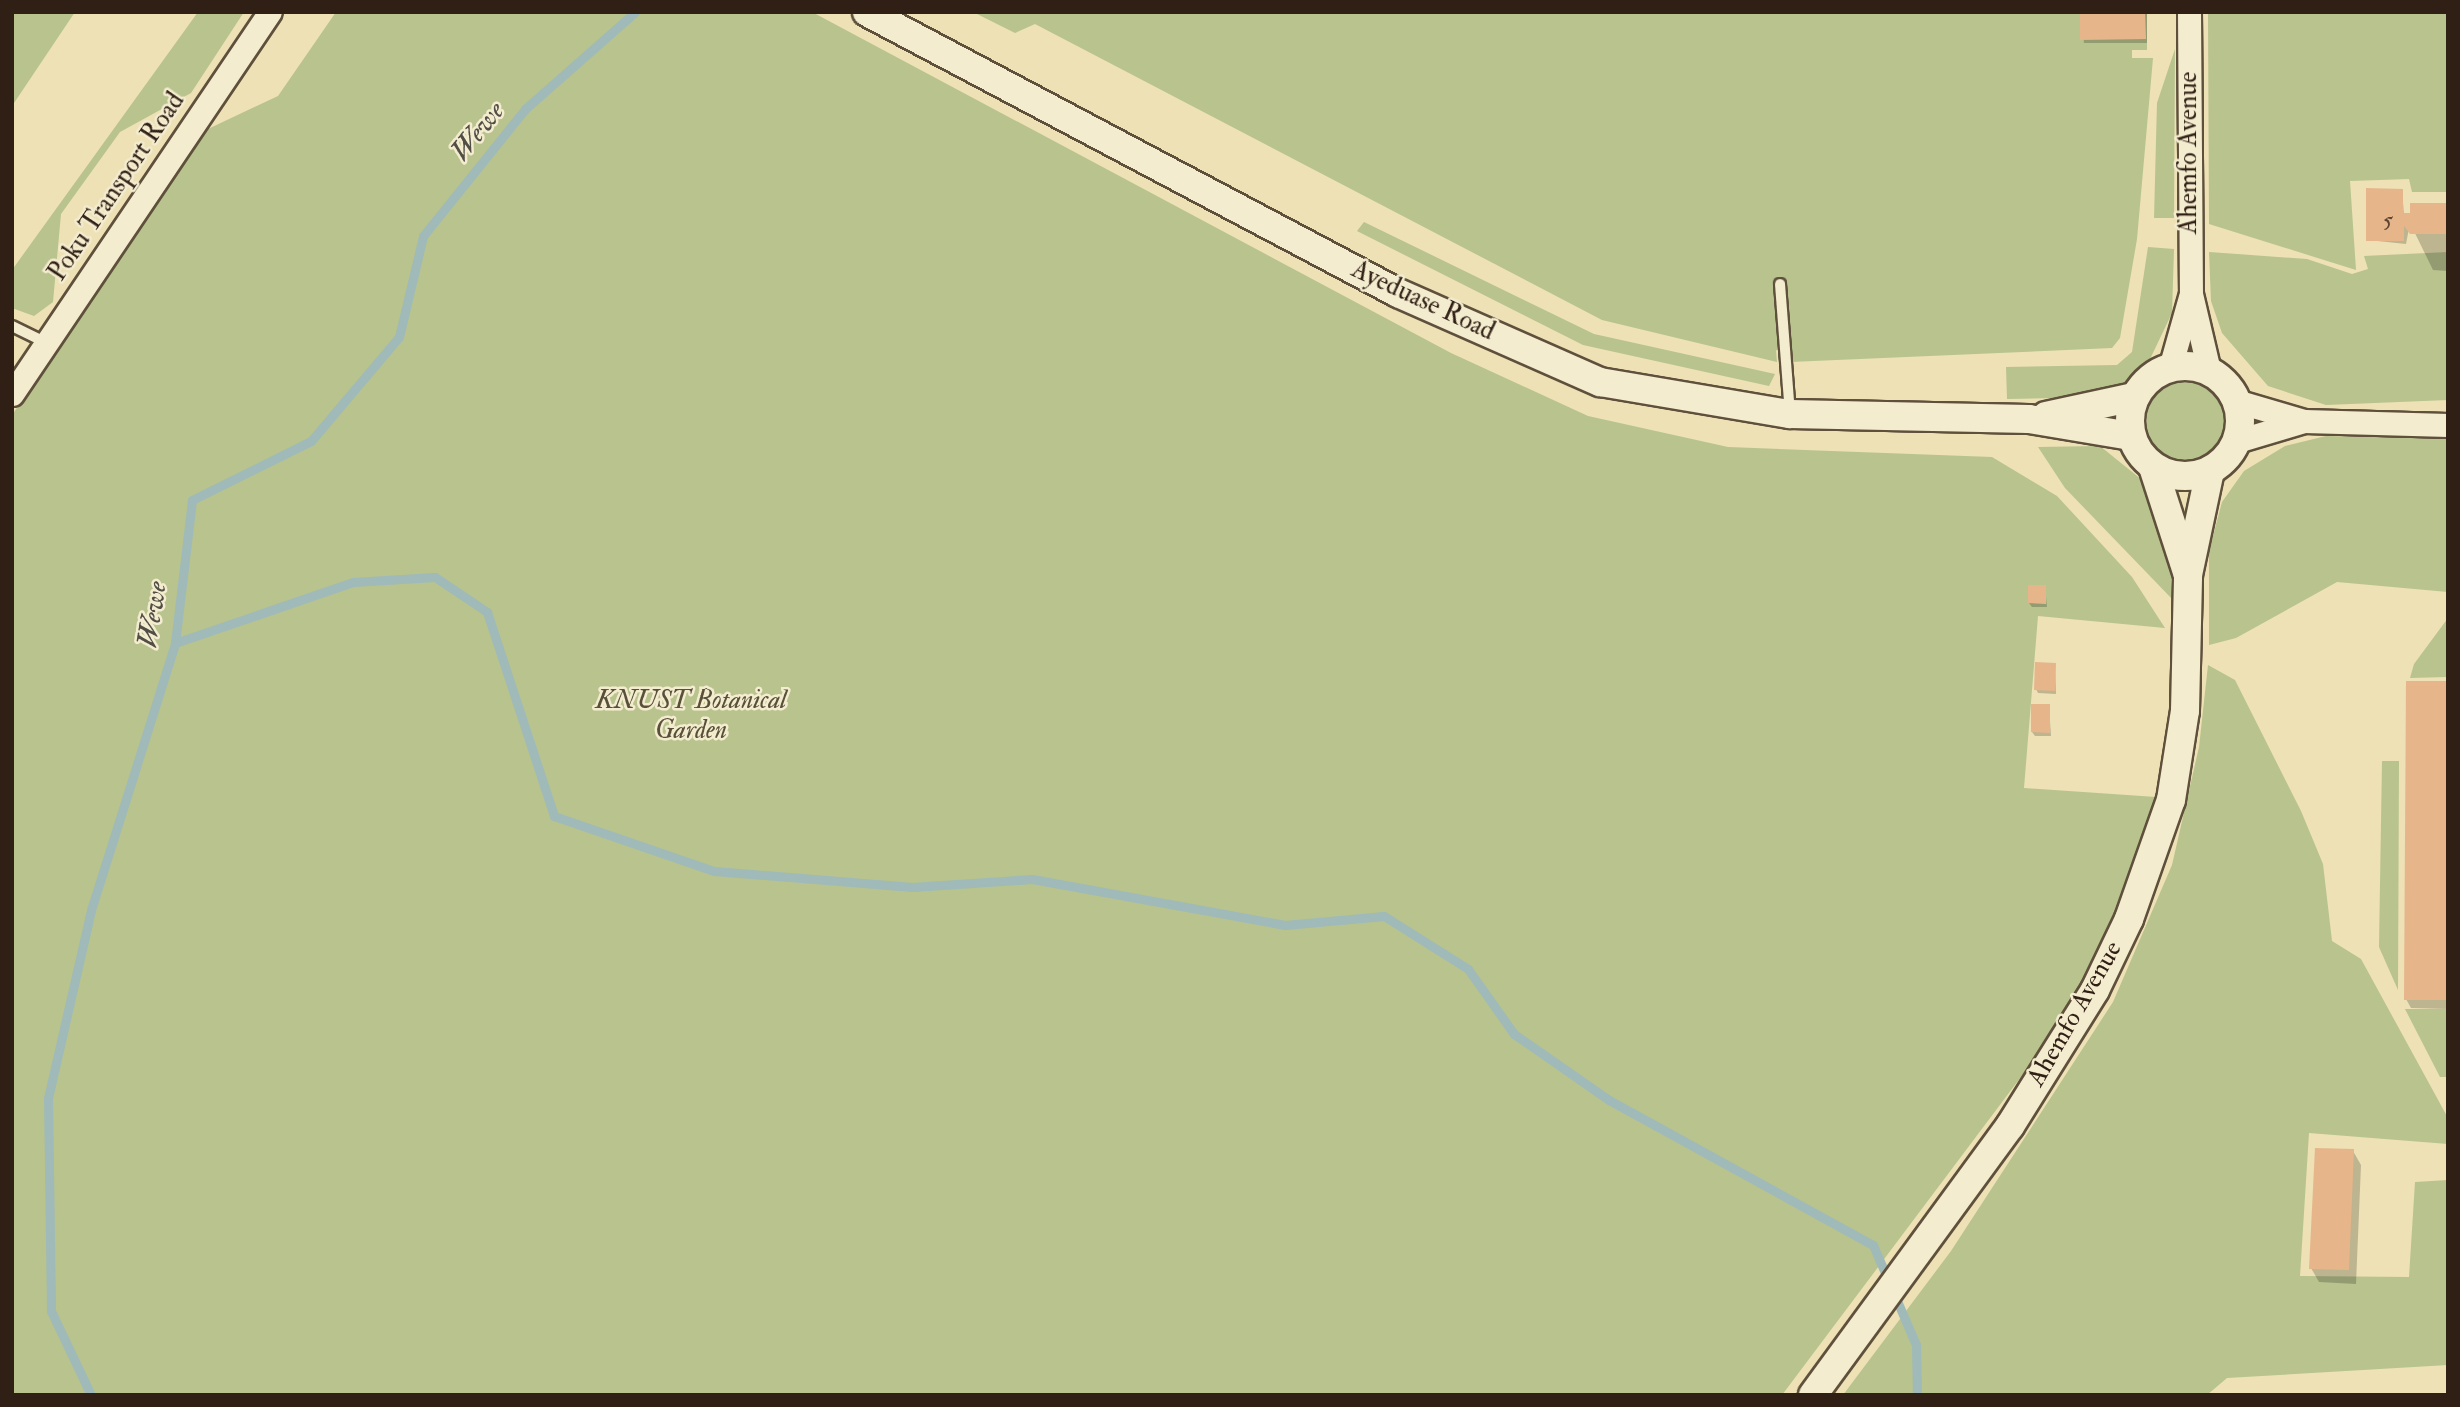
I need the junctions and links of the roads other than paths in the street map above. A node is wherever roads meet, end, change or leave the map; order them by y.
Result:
1 (270, 12) edge
2 (867, 12) edge
3 (2189, 12) edge
4 (1780, 284) dead end
5 (2191, 294) junction
6 (12, 326) edge
7 (46, 342) junction
8 (2170, 368) junction
9 (2210, 371) junction
10 (12, 394) edge
11 (2134, 397) junction
12 (2236, 401) junction
13 (1790, 414) junction
14 (2029, 419) junction
15 (2304, 421) junction
16 (2448, 425) edge
17 (2131, 436) junction
18 (2237, 441) junction
19 (2153, 467) junction
20 (2210, 471) junction
21 (2188, 575) junction
22 (1813, 1395) edge

1 - 7 street, Poku Transport Road
2 - 13 street, Ayeduase Road
3 - 5 street, Ahemfo Avenue
4 - 13 lane
5 - 8 street, Ahemfo Avenue
5 - 9 street, Ahemfo Avenue
6 - 7 lane
7 - 10 street, Poku Transport Road
8 - 9 street
8 - 11 street
9 - 12 street
11 - 14 street, Ayeduase Road
11 - 17 street
12 - 15 street
12 - 18 street
13 - 14 street, Ayeduase Road
14 - 17 street, Ayeduase Road
15 - 16 street
15 - 18 street
17 - 19 street
18 - 20 street
19 - 20 street
19 - 21 street, Ahemfo Avenue
20 - 21 street, Ahemfo Avenue
21 - 22 street, Ahemfo Avenue

